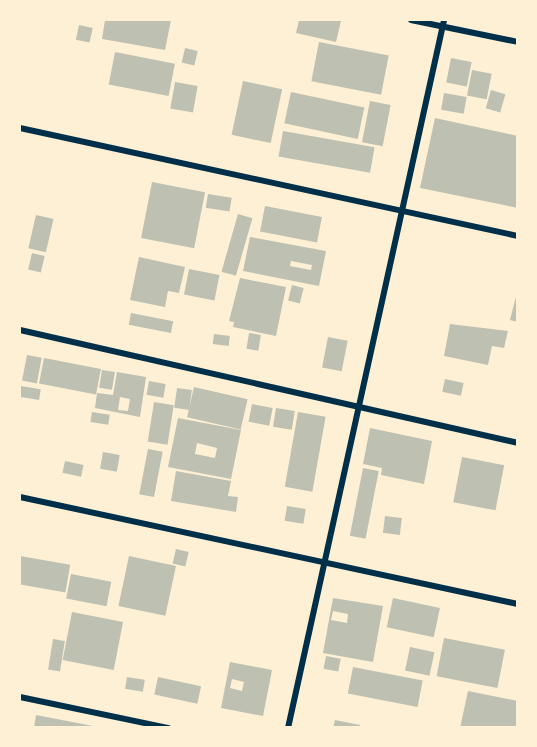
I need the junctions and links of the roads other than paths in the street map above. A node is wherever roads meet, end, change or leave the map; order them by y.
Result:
1 (411, 20) edge
2 (443, 23) edge
3 (518, 42) edge
4 (20, 128) edge
5 (402, 211) junction
6 (518, 236) edge
7 (20, 330) edge
8 (359, 407) junction
9 (518, 443) edge
10 (20, 497) edge
11 (324, 562) junction
12 (518, 604) edge
13 (20, 697) edge
14 (169, 728) edge
15 (288, 728) edge

1 - 2 street
2 - 3 street
2 - 5 street
4 - 5 street
5 - 6 street
5 - 8 street
7 - 8 street
8 - 9 street
8 - 11 street
10 - 11 street
11 - 12 street
11 - 15 street
13 - 14 street

